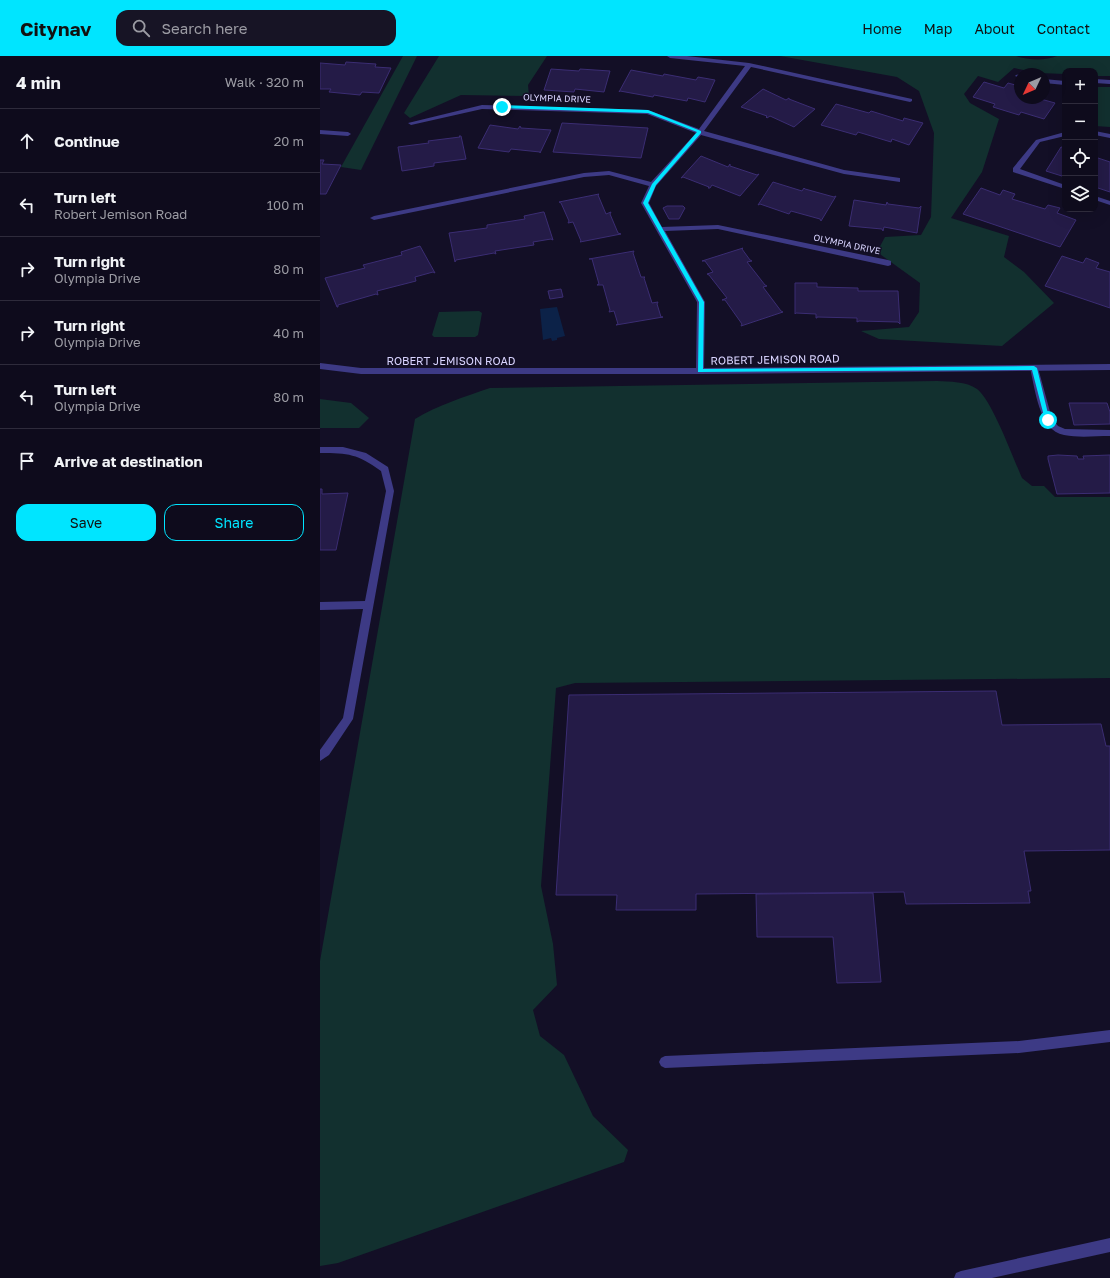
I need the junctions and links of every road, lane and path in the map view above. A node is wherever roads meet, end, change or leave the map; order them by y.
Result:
1 (670, 56) edge
2 (750, 65) junction
3 (1098, 81) edge
4 (1050, 82) edge
5 (1110, 82) edge
6 (1062, 83) edge
7 (910, 100) dead end
8 (411, 123) dead end
9 (320, 132) edge
10 (700, 132) junction
11 (348, 134) dead end
12 (1098, 134) edge
13 (1062, 135) edge
14 (1110, 136) edge
15 (897, 180) dead end
16 (654, 185) junction
17 (1062, 186) edge
18 (1098, 199) edge
19 (1110, 203) edge
20 (374, 218) dead end
21 (660, 229) junction
22 (888, 263) dead end
23 (320, 366) edge
24 (1110, 367) edge
25 (1034, 368) junction
26 (700, 371) junction
27 (1110, 433) edge
28 (320, 450) edge
29 (320, 606) edge
30 (369, 606) junction
31 (320, 756) edge
32 (1110, 1036) edge
33 (665, 1062) dead end
34 (1110, 1244) edge
35 (961, 1278) edge

1 - 2 street
2 - 7 street
2 - 10 street
3 - 5 street
4 - 6 street
8 - 10 street, OLYMPIA DRIVE
9 - 11 street
10 - 15 street, OLYMPIA DRIVE
10 - 16 street
12 - 14 street
13 - 17 street
16 - 20 street
16 - 21 street
18 - 19 street
21 - 22 street, OLYMPIA DRIVE
21 - 26 street
23 - 26 street, ROBERT JEMISON ROAD
24 - 25 street, ROBERT JEMISON ROAD
25 - 26 street, ROBERT JEMISON ROAD
25 - 27 street
28 - 30 street
29 - 30 street
30 - 31 street
32 - 33 street
34 - 35 street

